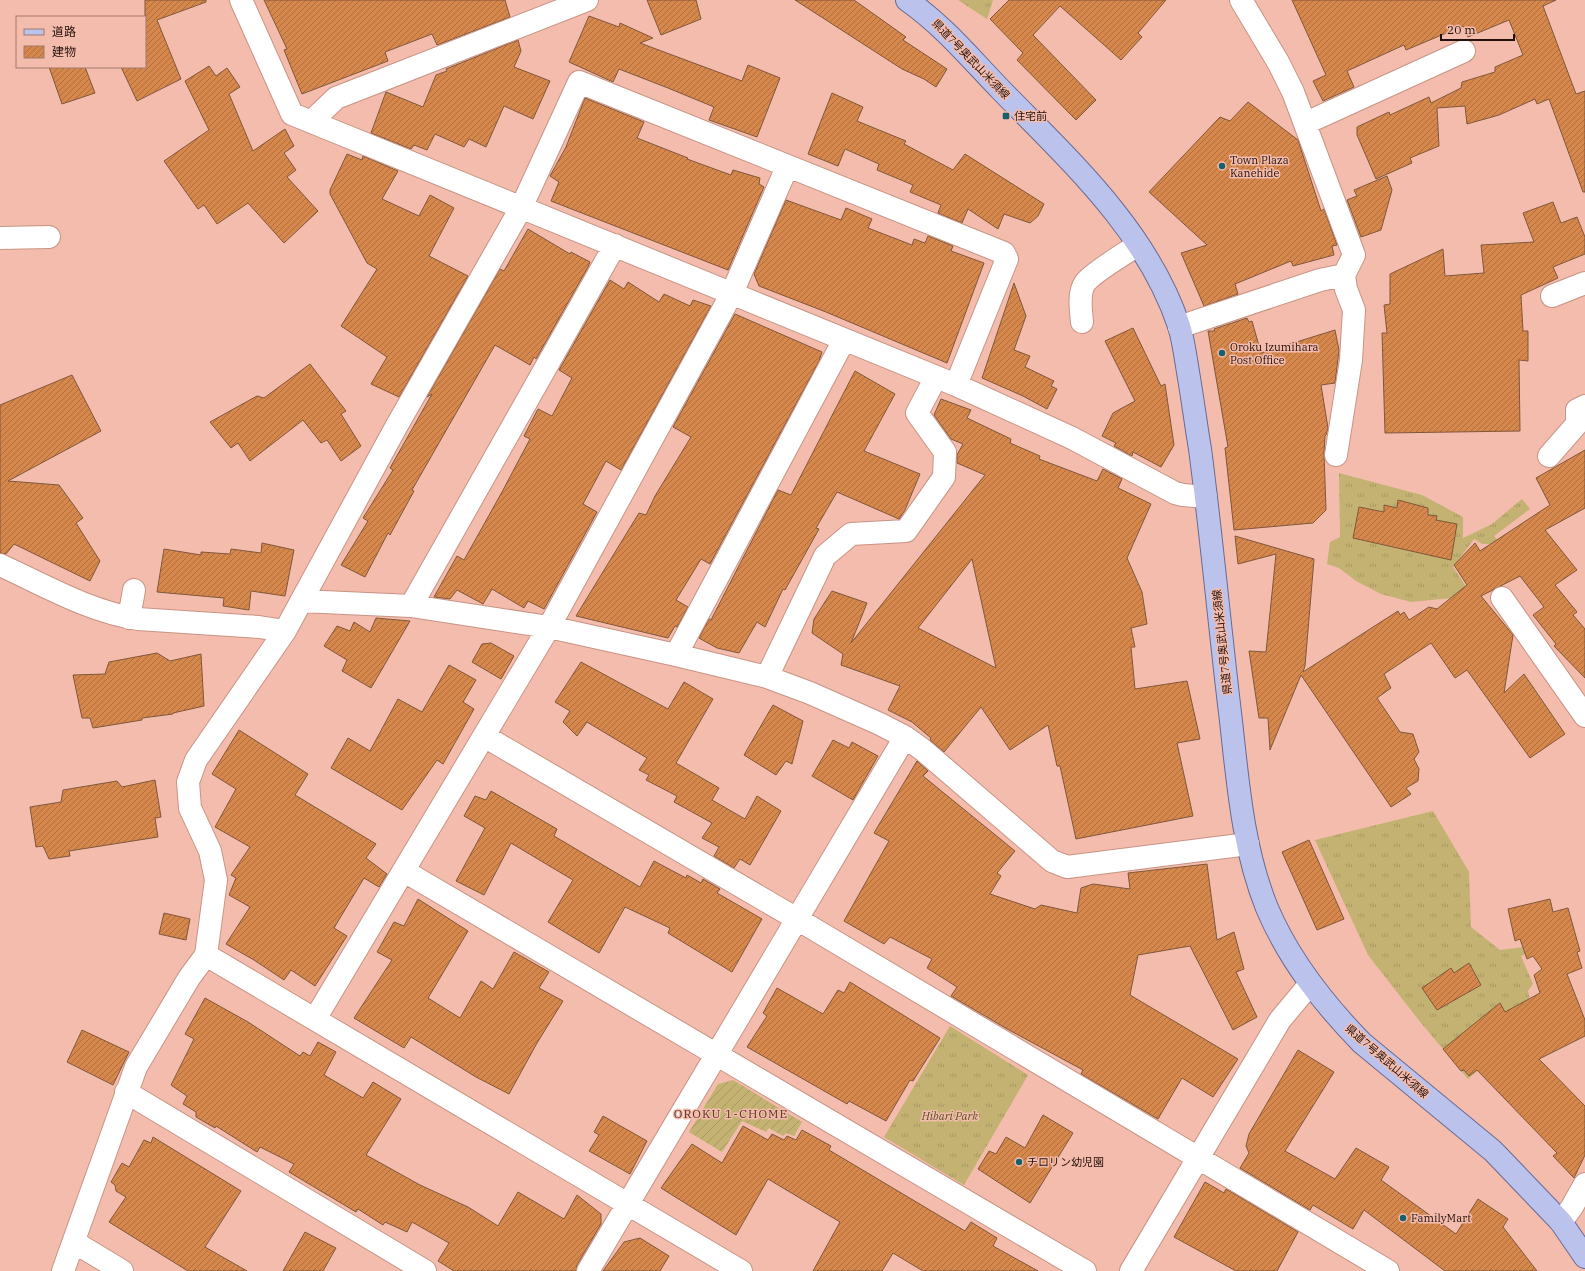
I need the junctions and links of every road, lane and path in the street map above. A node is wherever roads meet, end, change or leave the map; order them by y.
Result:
1 (241, 0) edge
2 (587, 0) edge
3 (907, 0) edge
4 (1241, 0) edge
5 (1464, 51) dead end
6 (311, 122) junction
7 (1306, 123) junction
8 (787, 167) junction
9 (521, 208) junction
10 (49, 237) dead end
11 (0, 238) edge
12 (615, 245) junction
13 (1138, 245) junction
14 (1344, 275) junction
15 (1585, 283) edge
16 (732, 293) junction
17 (1552, 296) dead end
18 (1082, 322) dead end
19 (1179, 327) junction
20 (844, 340) junction
21 (936, 377) junction
22 (956, 385) junction
23 (1585, 406) edge
24 (1336, 455) dead end
25 (1549, 456) dead end
26 (1206, 498) junction
27 (0, 566) edge
28 (134, 590) dead end
29 (1502, 598) dead end
30 (301, 601) junction
31 (411, 606) junction
32 (129, 618) junction
33 (549, 627) junction
34 (285, 631) junction
35 (676, 655) junction
36 (767, 677) junction
37 (1585, 716) edge
38 (484, 736) junction
39 (906, 737) junction
40 (1248, 844) junction
41 (404, 871) junction
42 (797, 919) junction
43 (206, 955) junction
44 (1310, 984) junction
45 (315, 1019) junction
46 (716, 1053) junction
47 (126, 1092) junction
48 (1198, 1159) junction
49 (1584, 1190) edge
50 (628, 1204) junction
51 (1561, 1222) junction
52 (74, 1242) junction
53 (1585, 1257) edge
54 (63, 1271) edge
55 (122, 1271) edge
56 (425, 1271) edge
57 (588, 1271) edge
58 (742, 1271) edge
59 (1085, 1271) edge
60 (1131, 1271) edge
61 (1388, 1271) edge

1 - 6 street
2 - 6 street
3 - 13 main road, 県道7号奥武山米須線
4 - 7 street
5 - 7 street
6 - 9 street
7 - 14 street
8 - 9 street
8 - 16 street
8 - 22 street
9 - 12 street
9 - 30 street
10 - 11 street
12 - 16 street
12 - 31 street
13 - 18 street
13 - 19 main road, 県道7号奥武山米須線
14 - 19 street
14 - 24 street
15 - 17 street
16 - 20 street
16 - 33 street
19 - 26 main road, 県道7号奥武山米須線
20 - 21 street
20 - 35 street
21 - 22 street
21 - 36 street
22 - 26 street
23 - 25 street
26 - 40 main road, 県道7号奥武山米須線
27 - 32 street
28 - 32 street
29 - 37 street
30 - 31 street
30 - 34 street
31 - 33 street
32 - 34 street
33 - 35 street
33 - 38 street
34 - 43 street
35 - 36 street
36 - 39 street
38 - 41 street
38 - 42 street
39 - 40 street
39 - 42 street
40 - 44 main road, 県道7号奥武山米須線
41 - 45 street
41 - 46 street
42 - 46 street
42 - 48 street
43 - 45 street
43 - 47 street
44 - 48 street
44 - 51 main road, 県道7号奥武山米須線
45 - 50 street
46 - 50 street
46 - 59 street
47 - 52 street
47 - 56 street
48 - 60 street
48 - 61 street
49 - 51 street
50 - 57 street
50 - 58 street
51 - 53 main road, 県道7号奥武山米須線
52 - 54 street
52 - 55 street

